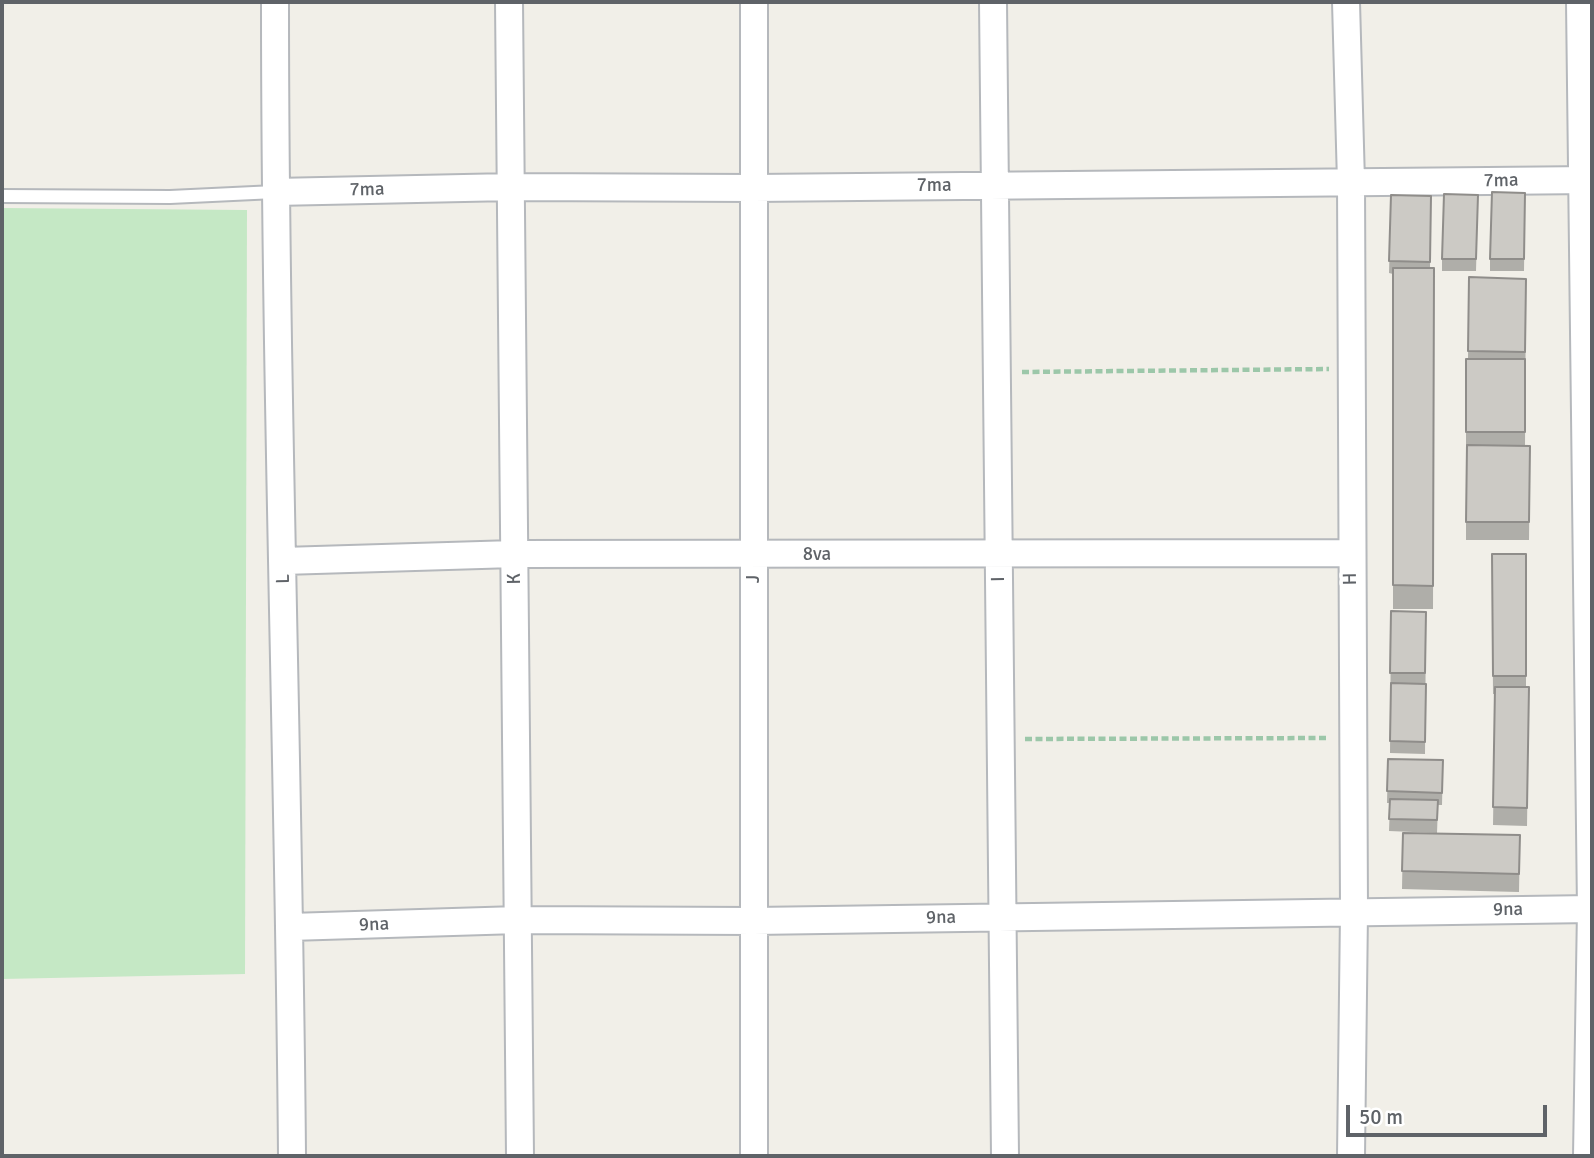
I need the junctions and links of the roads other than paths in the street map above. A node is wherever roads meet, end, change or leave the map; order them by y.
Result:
1 (275, 2) edge
2 (509, 2) edge
3 (754, 2) edge
4 (993, 2) edge
5 (1346, 2) edge
6 (1580, 2) edge
7 (1588, 180) edge
8 (1351, 182) junction
9 (995, 186) junction
10 (511, 187) junction
11 (754, 187) junction
12 (275, 192) junction
13 (2, 196) edge
14 (1351, 553) junction
15 (514, 554) junction
16 (999, 555) junction
17 (754, 556) junction
18 (284, 561) junction
19 (1591, 909) edge
20 (1354, 912) junction
21 (1002, 917) junction
22 (518, 920) junction
23 (754, 921) junction
24 (290, 927) junction
25 (292, 1156) edge
26 (520, 1156) edge
27 (754, 1156) edge
28 (1005, 1156) edge
29 (1350, 1156) edge
30 (1587, 1156) edge

1 - 12 street, L
2 - 10 street, K
3 - 11 street, J
4 - 9 street, I
5 - 8 street, H
6 - 7 street
7 - 8 street, 7ma
7 - 19 street
8 - 9 street, 7ma
8 - 14 street, H
9 - 11 street, 7ma
9 - 16 street, I
10 - 11 street, 7ma
10 - 12 street, 7ma
10 - 15 street, K
11 - 17 street, J
12 - 13 lane
12 - 18 street, L
14 - 16 street, 8va
14 - 20 street, H
15 - 17 street, 8va
15 - 18 street, 8va
15 - 22 street, K
16 - 17 street, 8va
16 - 21 street, I
17 - 23 street, J
18 - 24 street, L
19 - 20 street, 9na
19 - 30 street
20 - 21 street, 9na
20 - 29 street, H
21 - 23 street, 9na
21 - 28 street, I
22 - 23 street, 9na
22 - 24 street, 9na
22 - 26 street, K
23 - 27 street, J
24 - 25 street, L

